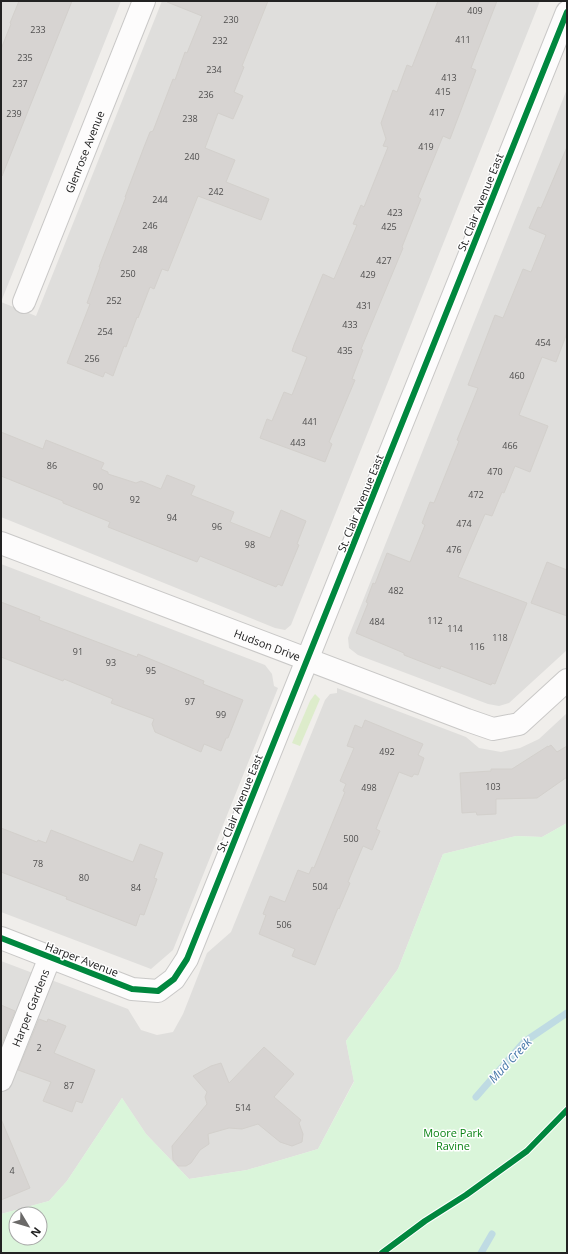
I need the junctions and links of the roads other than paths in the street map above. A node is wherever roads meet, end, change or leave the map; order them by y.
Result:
1 (144, 1) edge
2 (567, 12) edge
3 (24, 302) dead end
4 (1, 543) edge
5 (308, 660) junction
6 (567, 680) edge
7 (1, 938) edge
8 (50, 957) junction
9 (158, 991) joint
10 (1, 1080) edge

1 - 3 street, Glenrose Avenue
2 - 5 street, St. Clair Avenue East
4 - 5 street, Hudson Drive
5 - 6 street, Hudson Drive
5 - 9 street, St. Clair Avenue East
7 - 8 street, Harper Avenue
8 - 9 street, Harper Avenue
8 - 10 street, Harper Gardens

